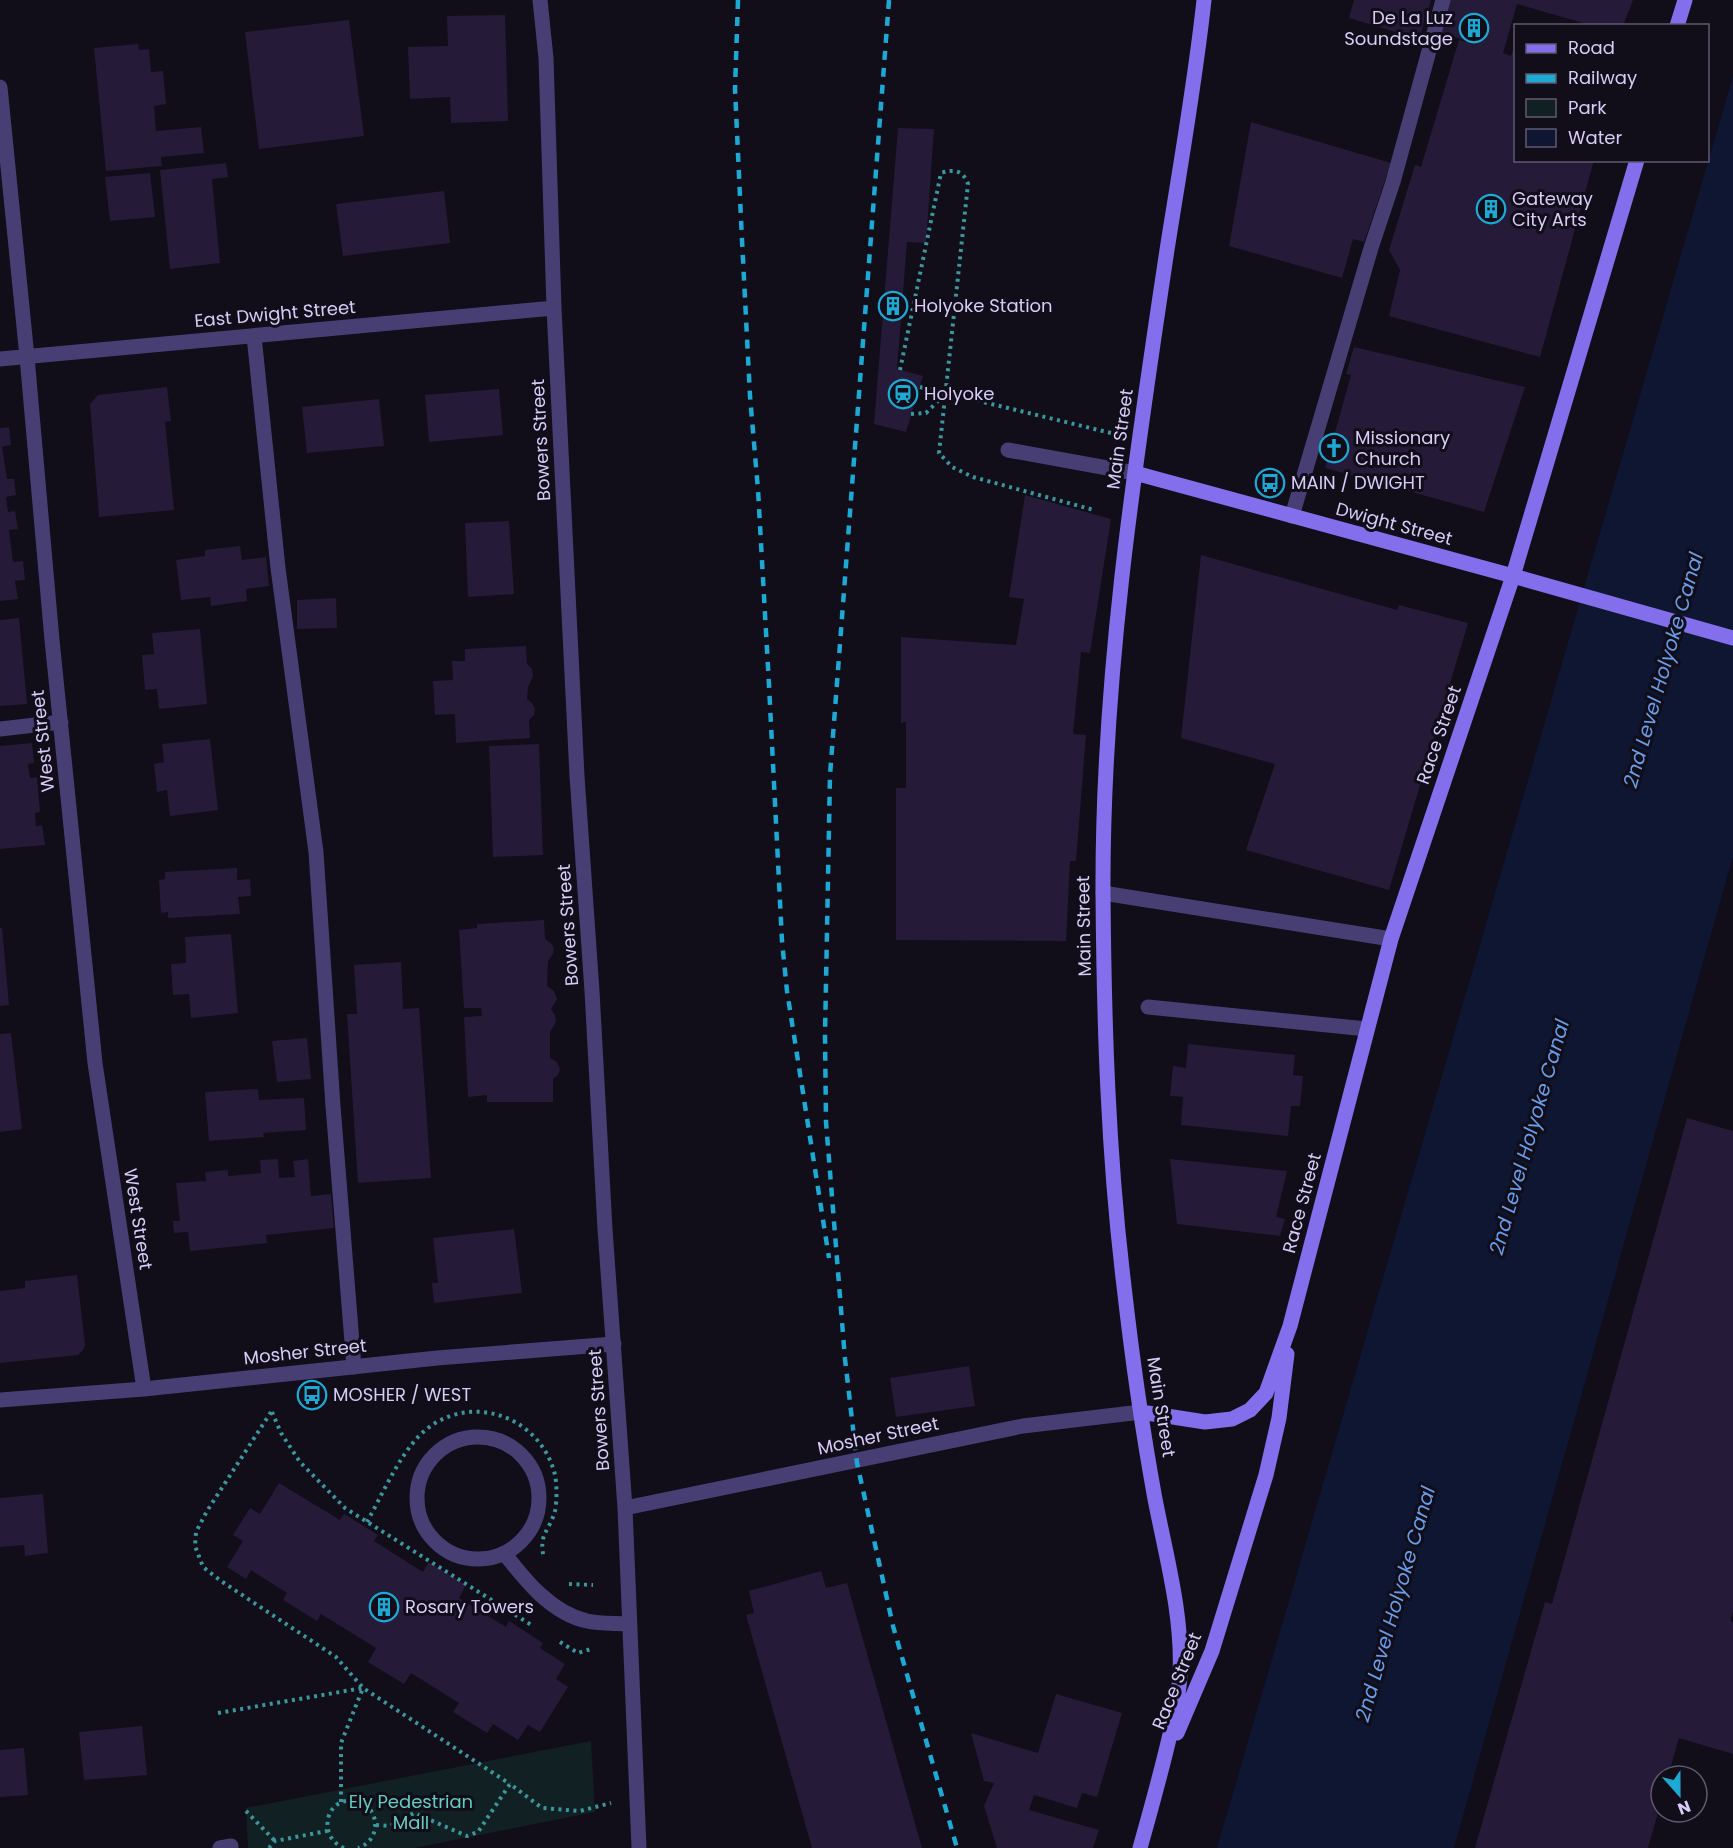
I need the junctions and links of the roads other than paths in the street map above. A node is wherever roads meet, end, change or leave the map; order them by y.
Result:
1 (540, 0) edge
2 (1204, 0) edge
3 (1443, 0) edge
4 (1685, 0) edge
5 (1678, 24) edge
6 (0, 87) edge
7 (1636, 162) edge
8 (554, 308) junction
9 (254, 336) junction
10 (27, 357) junction
11 (0, 359) edge
12 (1008, 450) dead end
13 (1135, 473) junction
14 (1292, 516) junction
15 (1513, 576) junction
16 (1733, 638) edge
17 (61, 722) junction
18 (0, 729) edge
19 (1103, 893) junction
20 (1391, 939) junction
21 (1148, 1007) dead end
22 (1367, 1029) junction
23 (1290, 1326) junction
24 (614, 1344) junction
25 (354, 1367) junction
26 (144, 1389) junction
27 (0, 1400) edge
28 (1140, 1412) junction
29 (625, 1508) junction
30 (504, 1553) junction
31 (629, 1624) junction
32 (1162, 1769) junction
33 (639, 1848) edge
34 (1140, 1848) edge

1 - 8 street, Bowers Street
2 - 13 street, Main Street
3 - 14 street
4 - 5 street
6 - 10 street, West Street
7 - 15 street, Race Street
8 - 9 street, East Dwight Street
8 - 24 street, Bowers Street
9 - 10 street, East Dwight Street
9 - 25 street
10 - 11 street, East Dwight Street
10 - 17 street, West Street
12 - 13 street, Dwight Street
13 - 14 street, Dwight Street
13 - 19 street, Main Street
14 - 15 street, Dwight Street
15 - 16 street, Dwight Street
15 - 20 street, Race Street
17 - 18 street
17 - 26 street, West Street
19 - 20 street
19 - 28 street, Main Street
20 - 22 street, Race Street
21 - 22 street
22 - 23 street, Race Street
23 - 28 street, Race Street
23 - 32 street, Race Street
24 - 25 street, Mosher Street
24 - 29 street, Bowers Street
25 - 26 street, Mosher Street
26 - 27 street, Mosher Street
28 - 29 street, Mosher Street
28 - 32 street, Main Street
29 - 31 street, Bowers Street
30 - 30 street
30 - 31 street
31 - 33 street, Bowers Street
32 - 34 street, Main Street

